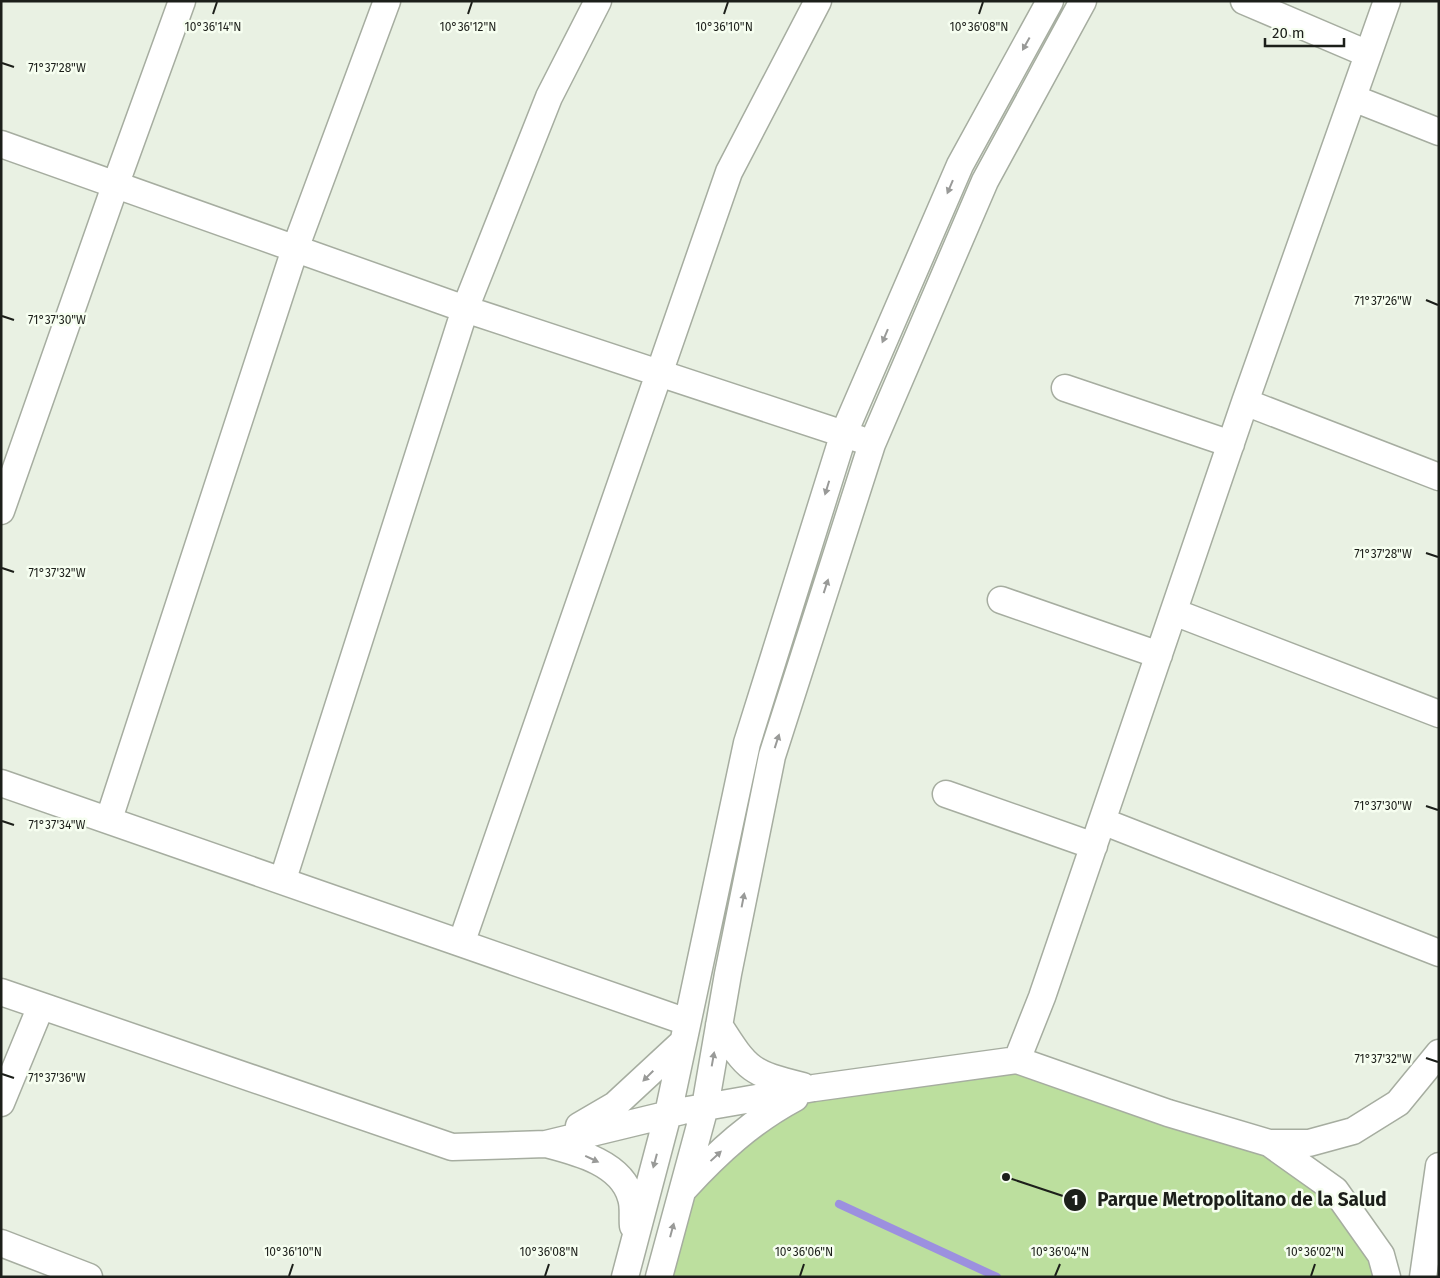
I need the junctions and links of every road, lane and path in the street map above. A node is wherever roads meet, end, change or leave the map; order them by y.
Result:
1 (182, 1) edge
2 (387, 1) edge
3 (598, 1) edge
4 (818, 1) edge
5 (1050, 1) edge
6 (1084, 1) edge
7 (1244, 1) edge
8 (1387, 1) edge
9 (1368, 54) junction
10 (1353, 98) junction
11 (1439, 132) edge
12 (1, 144) edge
13 (115, 186) junction
14 (295, 249) junction
15 (465, 308) junction
16 (659, 372) junction
17 (1065, 388) dead end
18 (1245, 402) junction
19 (844, 433) junction
20 (872, 444) junction
21 (1231, 444) junction
22 (1439, 477) edge
23 (1, 511) edge
24 (1001, 600) dead end
25 (1174, 612) junction
26 (1159, 655) junction
27 (1439, 714) edge
28 (1, 783) edge
29 (946, 794) dead end
30 (109, 819) junction
31 (1102, 821) junction
32 (1094, 846) junction
33 (283, 879) junction
34 (462, 941) junction
35 (1438, 949) edge
36 (699, 970) junction
37 (728, 974) junction
38 (1, 992) edge
39 (41, 1006) junction
40 (719, 1025) junction
41 (685, 1032) junction
42 (1439, 1053) edge
43 (1017, 1060) junction
44 (814, 1088) junction
45 (1, 1103) edge
46 (705, 1107) junction
47 (668, 1114) junction
48 (1269, 1143) junction
49 (546, 1144) junction
50 (1439, 1166) edge
51 (682, 1192) junction
52 (1, 1243) edge
53 (634, 1245) junction
54 (90, 1277) edge
55 (625, 1277) edge
56 (659, 1277) edge
57 (1387, 1277) edge
58 (1423, 1277) edge

1 - 13 street
2 - 14 street
3 - 15 street
4 - 16 street
5 -> 19 street
6 - 20 street
7 - 9 street
8 - 9 street
9 - 10 street
10 - 11 street
10 - 18 street
12 - 13 street
13 - 14 street
13 - 23 street
14 - 15 street
14 - 30 street
15 - 16 street
15 - 33 street
16 - 19 street
16 - 34 street
17 - 21 street
18 - 21 street
18 - 22 street
19 - 20 street
19 -> 36 street
37 -> 20 street
21 - 25 street
24 - 26 street
25 - 26 street
25 - 27 street
26 - 31 street
28 - 30 street
29 - 32 street
30 - 33 street
31 - 32 street
31 - 35 street
32 - 43 street
33 - 34 street
34 - 41 street
36 - 37 street
36 - 41 street
37 - 40 street
38 - 39 street
39 - 45 street
39 - 49 street
40 - 44 street
46 -> 40 street
41 - 47 street
41 -> 49 street
42 - 48 street
43 - 44 street
43 - 48 street
44 - 46 street
51 -> 44 street
46 - 47 street
46 - 51 street
47 - 49 street
47 -> 53 street
48 - 57 street
49 -> 53 street
50 - 58 street
56 -> 51 street
52 - 54 street
53 - 55 street

